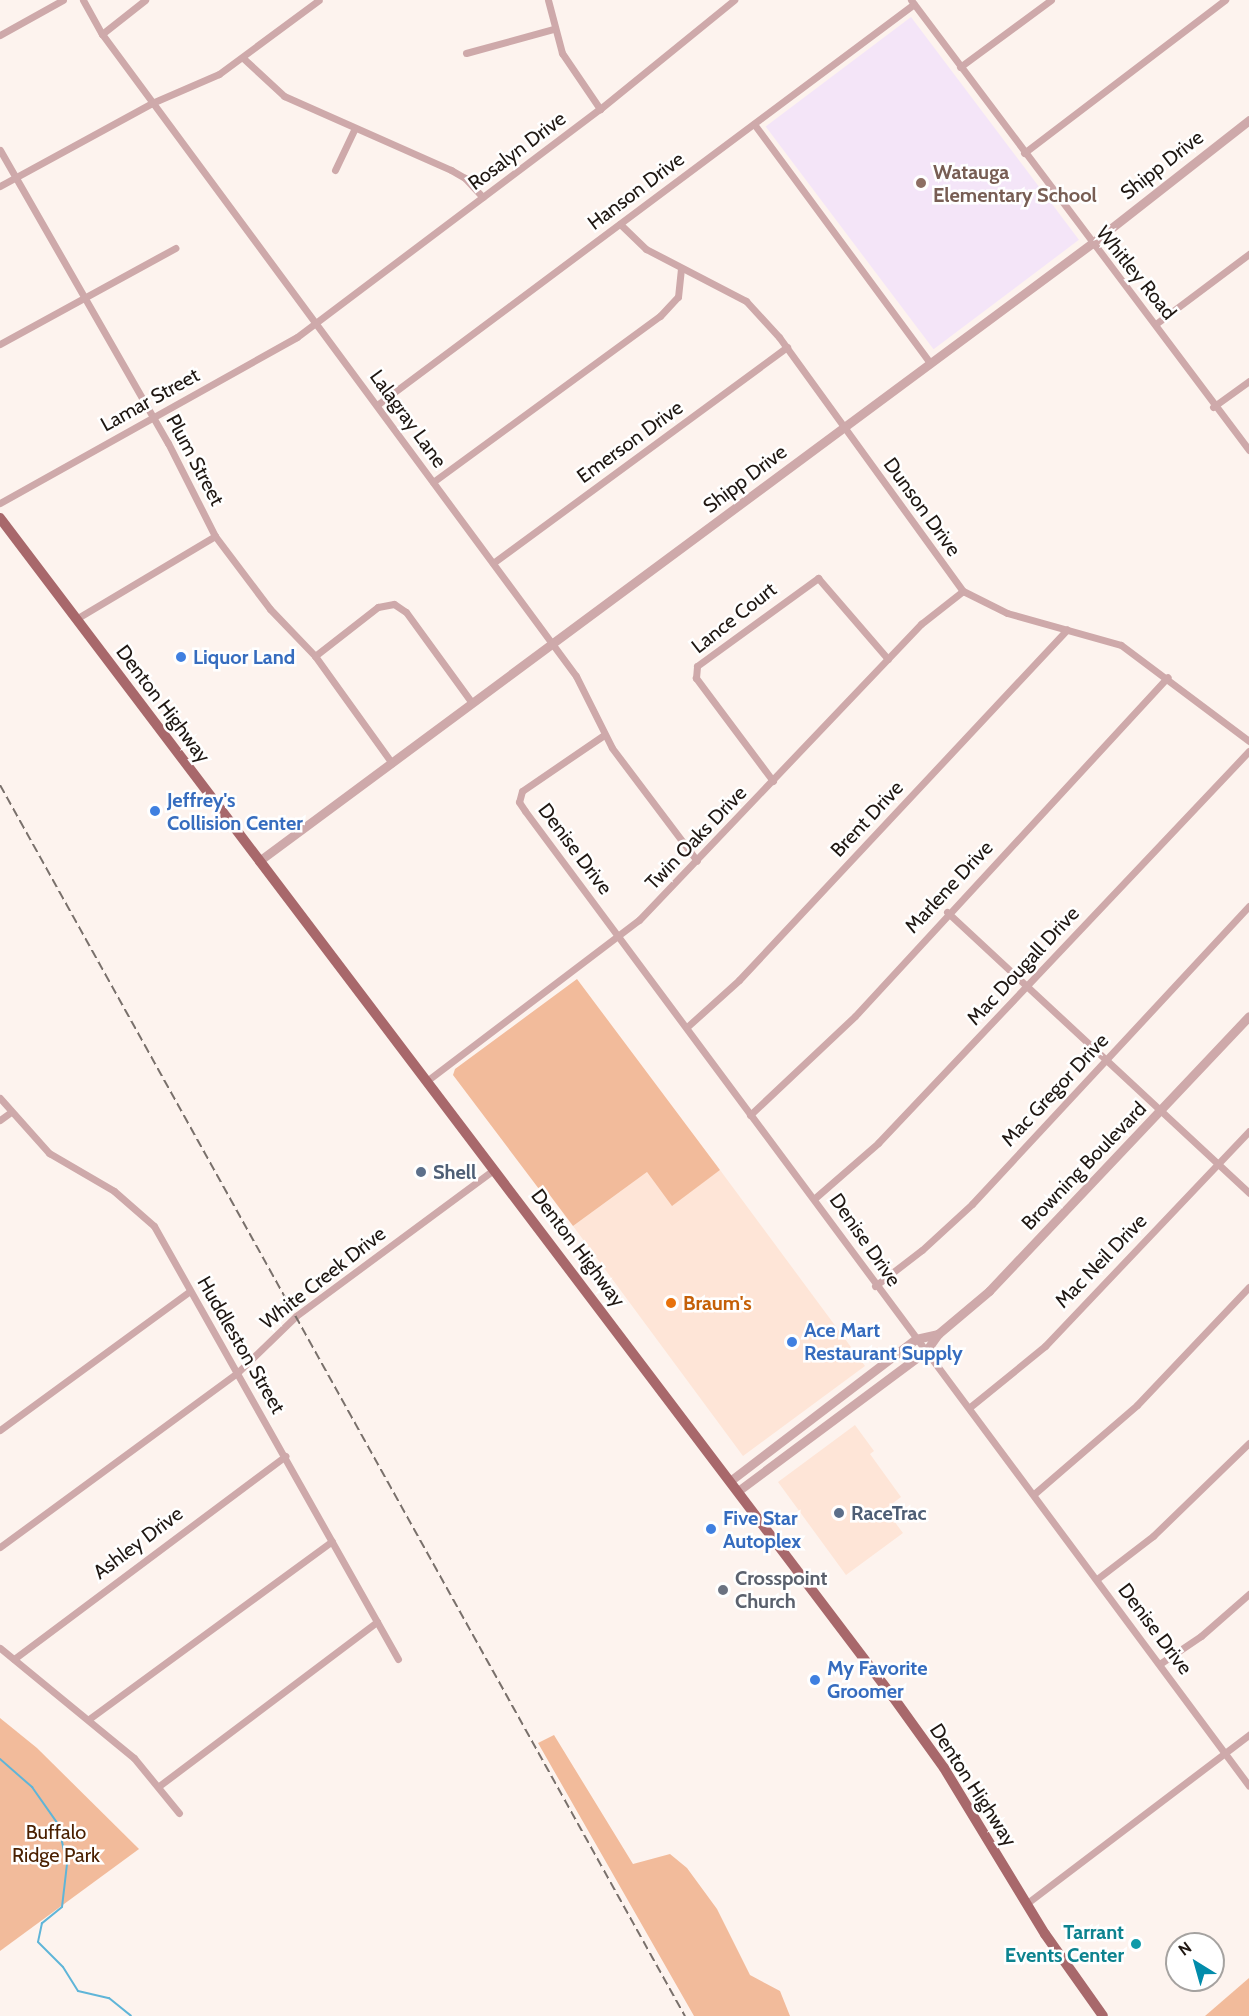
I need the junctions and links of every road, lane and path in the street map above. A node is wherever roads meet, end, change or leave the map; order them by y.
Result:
1 (63, 0) edge
2 (83, 0) edge
3 (145, 0) edge
4 (319, 0) edge
5 (548, 0) edge
6 (734, 0) edge
7 (1051, 0) edge
8 (1225, 0) edge
9 (912, 2) edge
10 (554, 29) junction
11 (102, 34) junction
12 (0, 35) edge
13 (466, 53) dead end
14 (243, 58) junction
15 (960, 67) junction
16 (152, 103) junction
17 (600, 110) junction
18 (1249, 120) edge
19 (754, 124) junction
20 (354, 130) junction
21 (0, 150) edge
22 (1024, 153) junction
23 (335, 170) dead end
24 (16, 177) junction
25 (0, 186) edge
26 (483, 197) junction
27 (620, 224) junction
28 (1090, 244) junction
29 (175, 248) dead end
30 (1249, 254) edge
31 (681, 268) junction
32 (83, 296) junction
33 (1157, 323) junction
34 (316, 324) junction
35 (0, 344) edge
36 (787, 347) junction
37 (930, 363) junction
38 (1249, 381) edge
39 (377, 405) junction
40 (1213, 407) junction
41 (153, 417) junction
42 (844, 428) junction
43 (1249, 450) edge
44 (434, 482) junction
45 (0, 503) edge
46 (0, 518) edge
47 (215, 536) junction
48 (493, 563) junction
49 (963, 591) junction
50 (76, 619) junction
51 (1067, 630) junction
52 (553, 644) junction
53 (315, 656) junction
54 (888, 659) junction
55 (1168, 677) junction
56 (472, 703) junction
57 (604, 735) junction
58 (1249, 741) edge
59 (1249, 751) edge
60 (392, 763) junction
61 (773, 781) junction
62 (259, 861) junction
63 (697, 861) junction
64 (1249, 906) edge
65 (947, 912) junction
66 (619, 936) junction
67 (1026, 986) junction
68 (1249, 1016) edge
69 (687, 1027) junction
70 (1106, 1059) junction
71 (428, 1080) junction
72 (0, 1098) edge
73 (1161, 1111) junction
74 (11, 1112) junction
75 (750, 1115) junction
76 (0, 1120) edge
77 (1249, 1131) edge
78 (1218, 1164) junction
79 (496, 1168) junction
80 (1249, 1193) edge
81 (815, 1197) junction
82 (875, 1286) junction
83 (1249, 1287) edge
84 (190, 1291) junction
85 (938, 1334) junction
86 (916, 1339) junction
87 (926, 1351) junction
88 (237, 1373) junction
89 (970, 1407) junction
90 (815, 1416) junction
91 (824, 1428) junction
92 (0, 1430) edge
93 (1249, 1443) edge
94 (285, 1456) junction
95 (730, 1481) junction
96 (738, 1491) junction
97 (1034, 1494) junction
98 (332, 1541) junction
99 (0, 1547) edge
100 (1097, 1579) junction
101 (1249, 1594) edge
102 (377, 1622) junction
103 (0, 1648) edge
104 (14, 1659) junction
105 (398, 1659) dead end
106 (1161, 1663) junction
107 (89, 1719) junction
108 (1249, 1735) edge
109 (1226, 1754) junction
110 (159, 1786) junction
111 (1249, 1786) edge
112 (179, 1813) dead end
113 (1026, 1904) junction
114 (1104, 2016) edge

1 - 12 street
2 - 11 street, Lalagray Lane
3 - 11 street
4 - 14 street
5 - 10 street
6 - 17 street, Rosalyn Drive
7 - 15 street
8 - 22 street
9 - 15 street, Whitley Road
9 - 19 street, Hanson Drive
10 - 13 street
10 - 17 street
11 - 16 street, Lalagray Lane
14 - 16 street
14 - 20 street
15 - 22 street, Whitley Road
16 - 24 street
16 - 34 street, Lalagray Lane
17 - 26 street, Rosalyn Drive
18 - 28 street, Shipp Drive
19 - 27 street, Hanson Drive
19 - 37 street
20 - 23 street
20 - 26 street
21 - 24 street, Plum Street
22 - 28 street, Whitley Road
24 - 25 street
24 - 32 street, Plum Street
26 - 34 street, Rosalyn Drive
27 - 31 street, Dunson Drive
27 - 39 street, Hanson Drive
28 - 33 street, Whitley Road
28 - 37 street, Shipp Drive
29 - 32 street
30 - 33 street
31 - 36 street, Dunson Drive
31 - 44 street
32 - 35 street
32 - 41 street, Plum Street
33 - 40 street, Whitley Road
34 - 39 street, Lalagray Lane
34 - 41 street, Lamar Street
36 - 42 street, Dunson Drive
36 - 48 street, Emerson Drive
37 - 42 street, Shipp Drive
38 - 40 street
39 - 44 street, Lalagray Lane
40 - 43 street, Whitley Road
41 - 45 street, Lamar Street
41 - 47 street, Plum Street
42 - 49 street, Dunson Drive
42 - 52 street, Shipp Drive
44 - 48 street, Lalagray Lane
46 - 50 main road, Denton Highway
47 - 50 street
47 - 53 street, Plum Street
48 - 52 street, Lalagray Lane
49 - 51 street, Dunson Drive
49 - 54 street, Twin Oaks Drive
50 - 62 main road, Denton Highway
51 - 55 street, Dunson Drive
51 - 69 street, Brent Drive
52 - 56 street, Shipp Drive
52 - 57 street, Lalagray Lane
53 - 56 street
53 - 60 street, Plum Street
54 - 61 street, Twin Oaks Drive
54 - 61 street, Lance Court
55 - 58 street, Dunson Drive
55 - 65 street, Marlene Drive
56 - 60 street, Shipp Drive
57 - 63 street, Lalagray Lane
57 - 66 street, Denise Drive
59 - 67 street, Mac Dougall Drive
60 - 62 street, Shipp Drive
61 - 63 street, Twin Oaks Drive
62 - 71 main road, Denton Highway
63 - 66 street, Twin Oaks Drive
64 - 70 street, Mac Gregor Drive
65 - 67 street
65 - 75 street, Marlene Drive
66 - 69 street, Denise Drive
66 - 71 street, Twin Oaks Drive
67 - 70 street
67 - 81 street, Mac Dougall Drive
68 - 73 street, Browning Boulevard
69 - 75 street, Denise Drive
70 - 73 street
70 - 82 street, Mac Gregor Drive
71 - 79 main road, Denton Highway
72 - 74 street, Huddleston Street
73 - 78 street
73 - 85 street, Browning Boulevard
74 - 76 street
74 - 84 street, Huddleston Street
75 - 81 street, Denise Drive
77 - 78 street, Mac Neil Drive
78 - 80 street
78 - 89 street, Mac Neil Drive
79 - 88 street, White Creek Drive
79 - 95 main road, Denton Highway
81 - 82 street, Denise Drive
82 - 86 street, Denise Drive
83 - 97 street
84 - 88 street, Huddleston Street
84 - 92 street
85 - 86 street, Browning Boulevard
85 - 87 street, Browning Boulevard
86 - 87 street, Denise Drive
86 - 90 street, Browning Boulevard
87 - 89 street, Denise Drive
87 - 91 street, Browning Boulevard
88 - 94 street, Huddleston Street
88 - 99 street, White Creek Drive
89 - 97 street, Denise Drive
90 - 91 street
90 - 95 street, Browning Boulevard
91 - 96 street, Browning Boulevard
93 - 100 street
94 - 98 street, Huddleston Street
94 - 104 street, Ashley Drive
95 - 96 main road, Denton Highway
96 - 113 main road, Denton Highway
97 - 100 street, Denise Drive
98 - 102 street, Huddleston Street
98 - 107 street
100 - 106 street, Denise Drive
101 - 106 street
102 - 105 street, Huddleston Street
102 - 110 street
103 - 104 street
104 - 107 street
106 - 109 street, Denise Drive
107 - 110 street
108 - 109 street
109 - 111 street, Denise Drive
109 - 113 street
110 - 112 street
113 - 114 main road, Denton Highway

